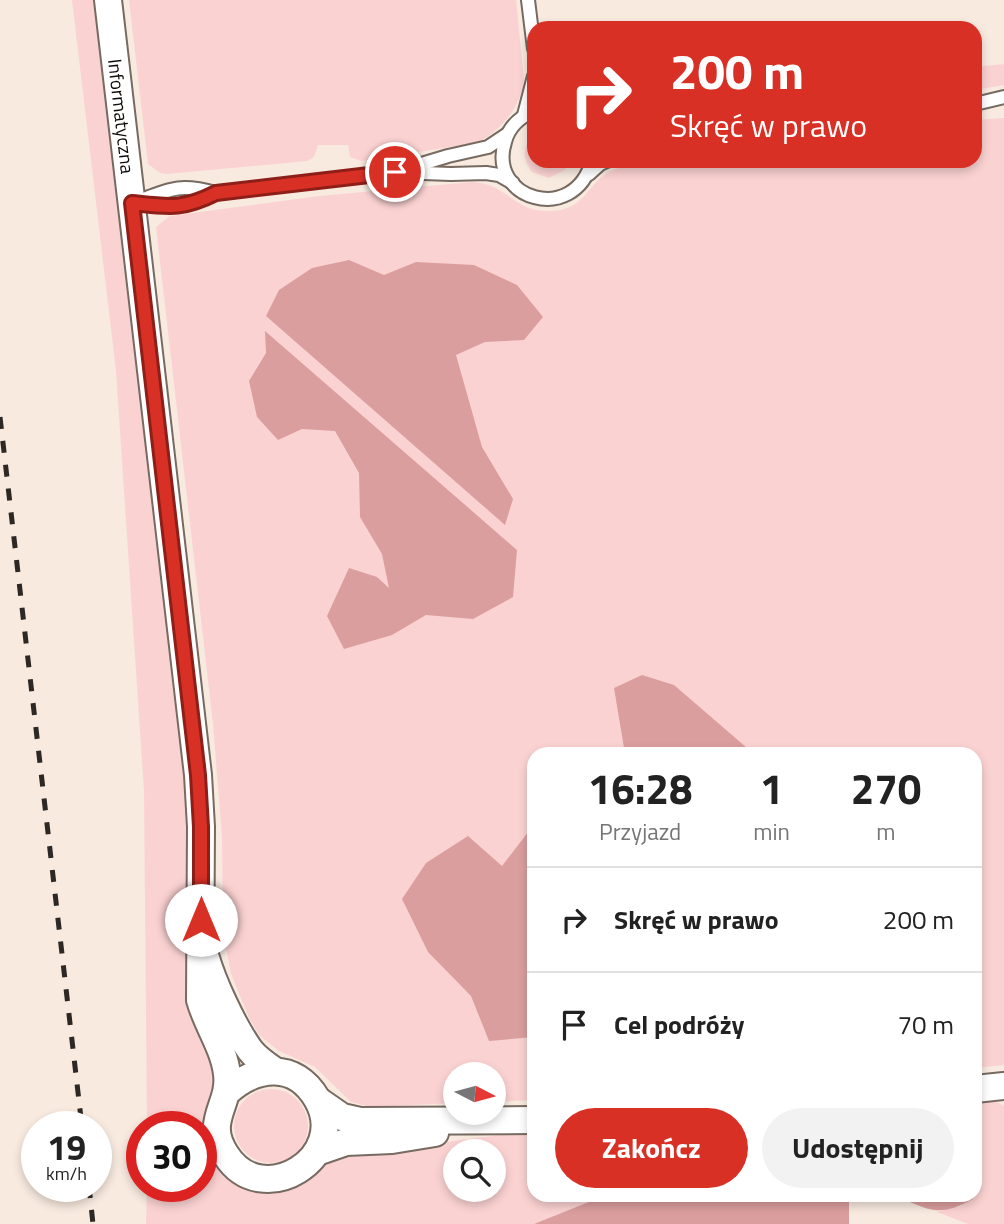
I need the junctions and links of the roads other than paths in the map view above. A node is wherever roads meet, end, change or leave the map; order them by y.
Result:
1 (108, 0) edge
2 (528, 0) edge
3 (531, 21) edge
4 (1004, 97) edge
5 (982, 102) edge
6 (982, 104) edge
7 (1004, 105) edge
8 (527, 114) edge
9 (507, 134) junction
10 (590, 168) edge
11 (597, 168) edge
12 (395, 172) junction
13 (588, 174) junction
14 (513, 183) junction
15 (132, 203) junction
16 (201, 943) junction
17 (275, 1071) junction
18 (1004, 1086) edge
19 (982, 1088) edge
20 (228, 1092) junction
21 (319, 1101) junction
22 (527, 1120) edge
23 (443, 1122) edge
24 (506, 1122) edge
25 (482, 1125) edge
26 (317, 1153) junction

1 - 15 street, Informatyczna
2 - 3 lane
4 - 5 lane
6 - 7 lane
8 - 9 lane
9 - 12 lane
9 - 14 lane
10 - 13 lane
11 - 13 lane
12 - 14 lane
12 - 15 lane
13 - 14 lane
15 - 16 street, Informatyczna
16 - 17 street, Informatyczna
16 - 20 street, Informatyczna
17 - 20 street
17 - 21 street, Informatyczna
18 - 19 street
20 - 26 street, Informatyczna
21 - 23 street, Informatyczna
21 - 26 street
22 - 24 street, Informatyczna
25 - 26 street, Informatyczna

